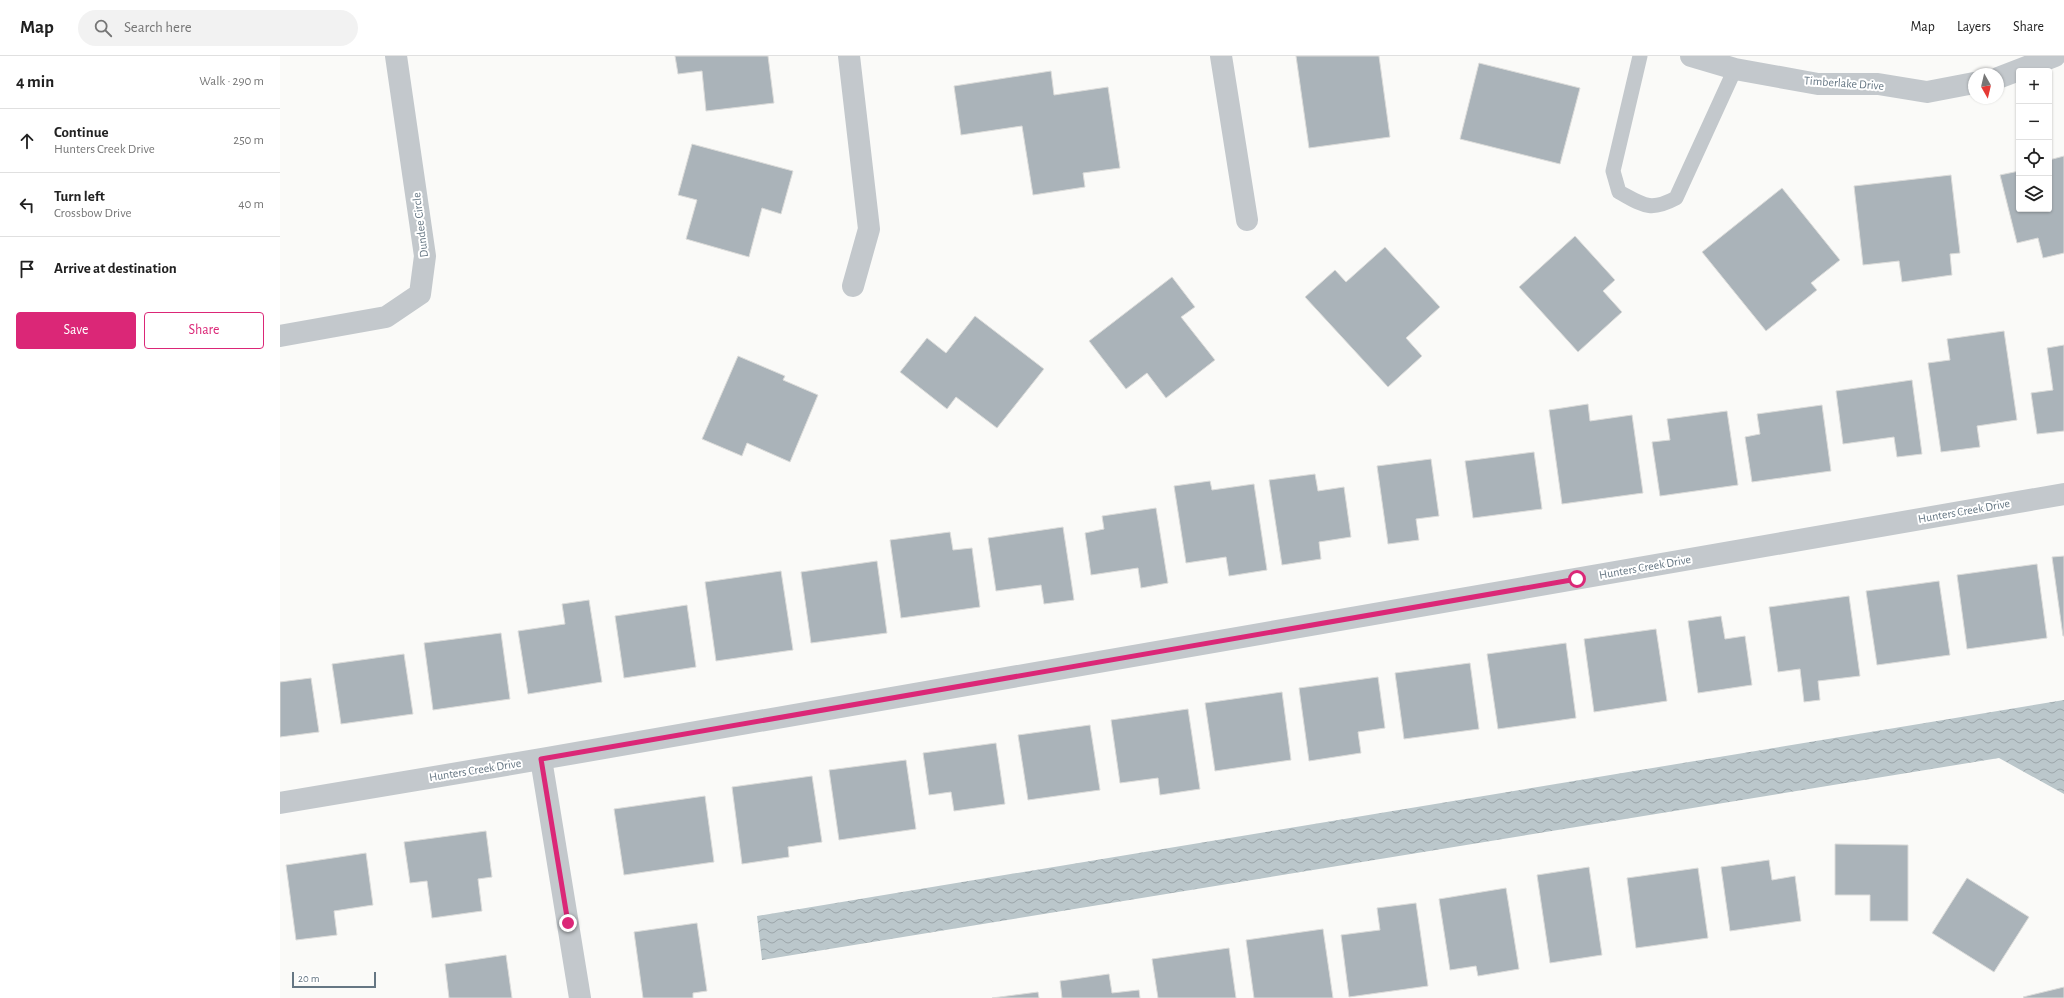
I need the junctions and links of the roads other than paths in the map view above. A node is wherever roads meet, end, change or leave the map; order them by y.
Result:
1 (396, 56) edge
2 (849, 56) edge
3 (1221, 56) edge
4 (1640, 56) edge
5 (1691, 56) edge
6 (2055, 56) edge
7 (1735, 69) junction
8 (2004, 76) edge
9 (1968, 84) edge
10 (1247, 220) dead end
11 (853, 286) dead end
12 (280, 336) edge
13 (2064, 494) edge
14 (541, 759) junction
15 (280, 803) edge
16 (580, 998) edge

1 - 12 street, Dundee Circle
2 - 11 street
3 - 10 street
4 - 7 lane
5 - 7 street, Timberlake Drive
6 - 8 street
7 - 9 street, Timberlake Drive
13 - 14 street, Hunters Creek Drive
14 - 15 street, Hunters Creek Drive
14 - 16 street

